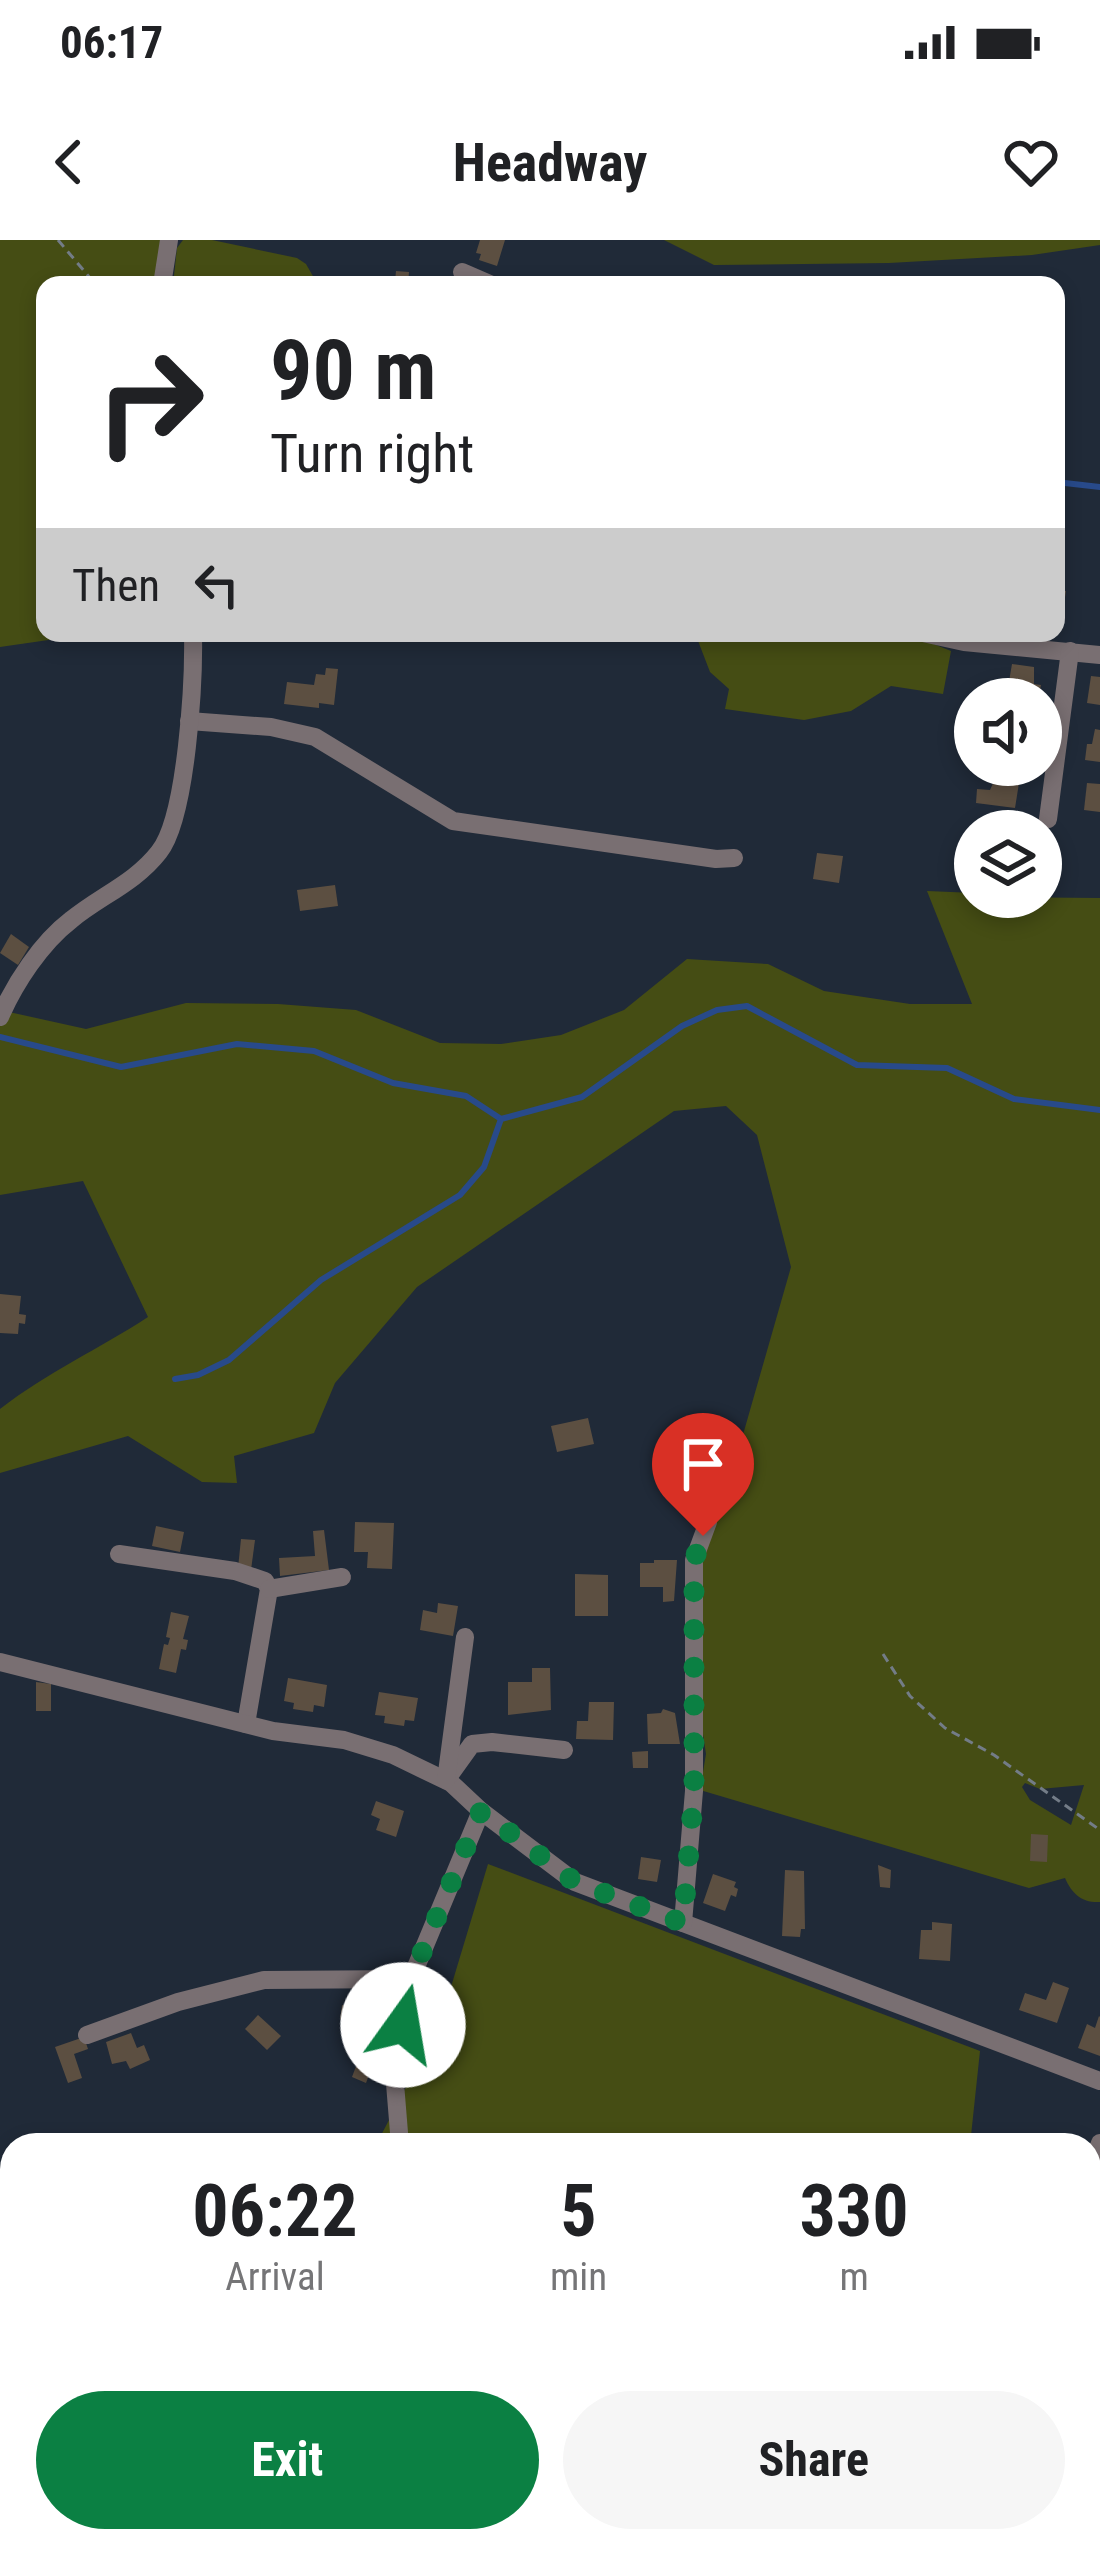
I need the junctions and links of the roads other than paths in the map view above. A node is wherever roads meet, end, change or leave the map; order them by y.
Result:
1 (169, 240) edge
2 (462, 272) dead end
3 (163, 276) edge
4 (471, 276) edge
5 (193, 642) edge
6 (1019, 642) edge
7 (1070, 651) junction
8 (1100, 655) edge
9 (189, 721) junction
10 (1049, 810) edge
11 (734, 858) dead end
12 (0, 1017) edge
13 (708, 1522) dead end
14 (119, 1554) dead end
15 (342, 1577) dead end
16 (269, 1589) junction
17 (465, 1637) dead end
18 (0, 1662) edge
19 (246, 1724) junction
20 (564, 1750) dead end
21 (446, 1780) junction
22 (481, 1811) junction
23 (683, 1923) junction
24 (411, 1979) junction
25 (87, 2035) dead end
26 (1100, 2081) edge
27 (399, 2133) edge

1 - 3 street
2 - 4 street
5 - 9 street
6 - 7 street
7 - 8 street
7 - 10 street
9 - 11 street
9 - 12 street
13 - 23 street
14 - 16 street
15 - 16 street
16 - 19 street
17 - 21 street
18 - 19 street
19 - 21 street
20 - 21 street
21 - 22 street
22 - 23 street
22 - 24 street
23 - 26 street
24 - 25 street
24 - 27 street

